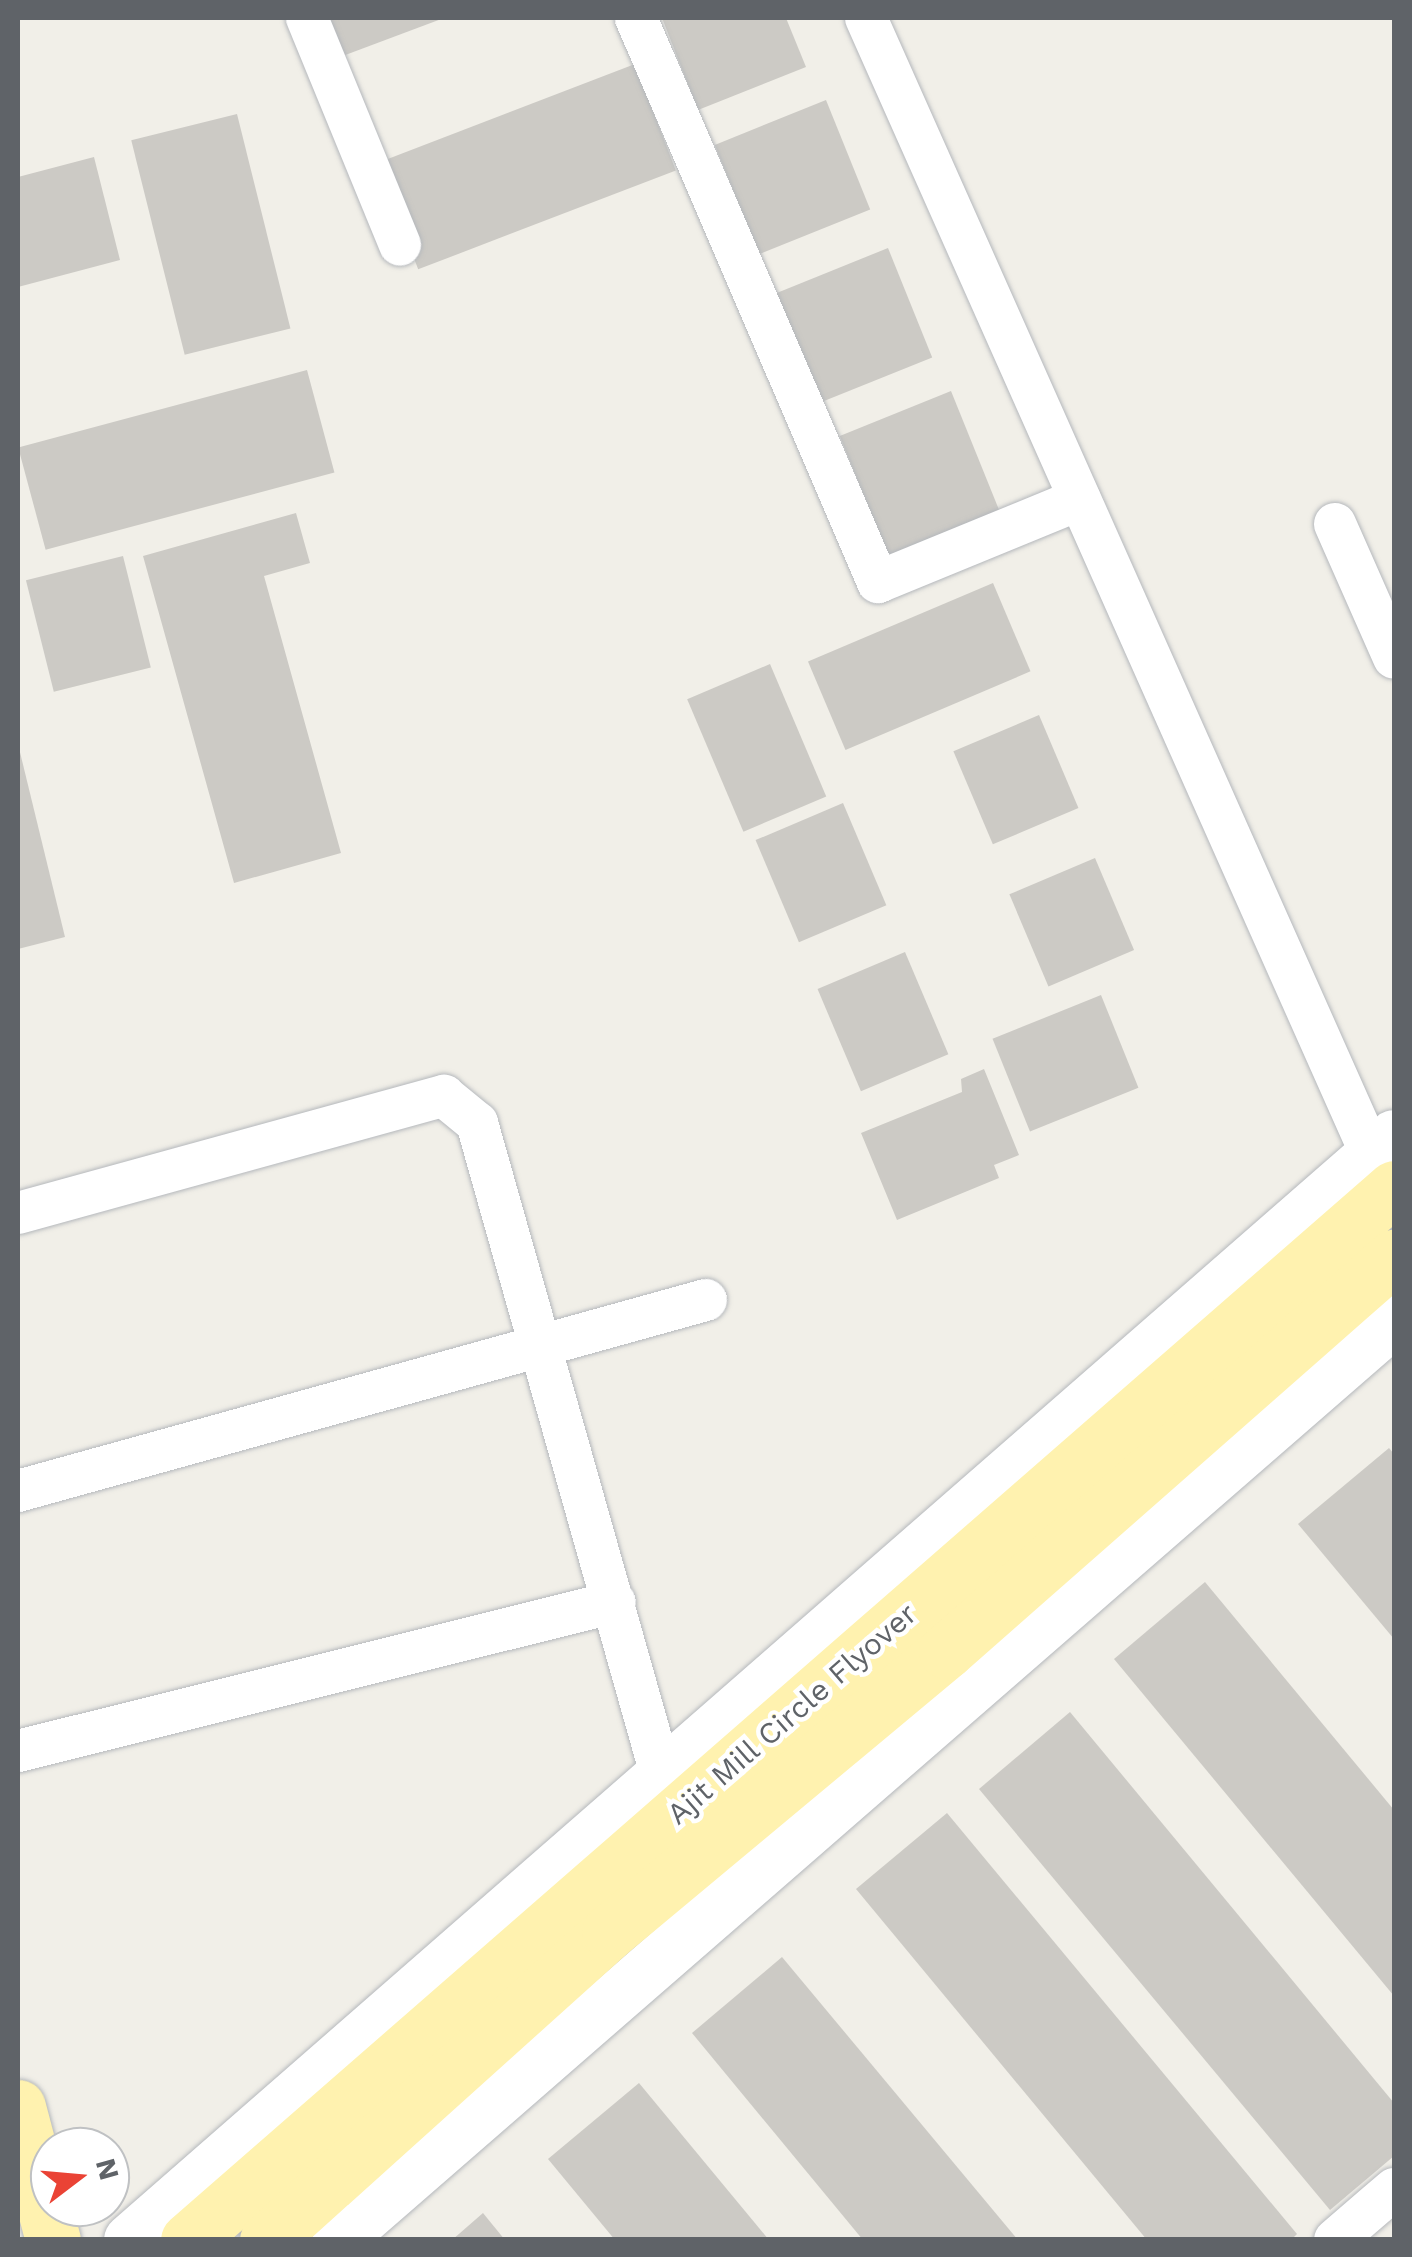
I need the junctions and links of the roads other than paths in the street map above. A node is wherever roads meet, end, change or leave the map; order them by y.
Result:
1 (307, 18) edge
2 (636, 18) edge
3 (866, 18) edge
4 (400, 245) dead end
5 (1080, 499) junction
6 (1335, 524) dead end
7 (1394, 658) edge
8 (1387, 1160) edge
9 (18, 1213) edge
10 (1394, 1257) edge
11 (706, 1300) dead end
12 (1394, 1321) edge
13 (541, 1351) junction
14 (18, 1491) edge
15 (615, 1602) junction
16 (18, 1751) edge
17 (661, 1774) junction
18 (18, 2108) edge
19 (1394, 2189) edge
20 (52, 2240) edge
21 (130, 2240) edge
22 (188, 2240) edge
23 (266, 2240) edge
24 (338, 2240) edge
25 (1335, 2240) edge

1 - 4 street
2 - 5 street
3 - 5 street
5 - 8 street
6 - 7 street
8 - 17 street
8 - 22 main road, Ajit Mill Circle Flyover
9 - 13 street
10 - 23 main road, Ajit Mill Circle Flyover
11 - 13 street
12 - 24 street
13 - 14 street
13 - 15 street
15 - 16 street
15 - 17 street
17 - 21 street
18 - 20 main road
19 - 25 street

